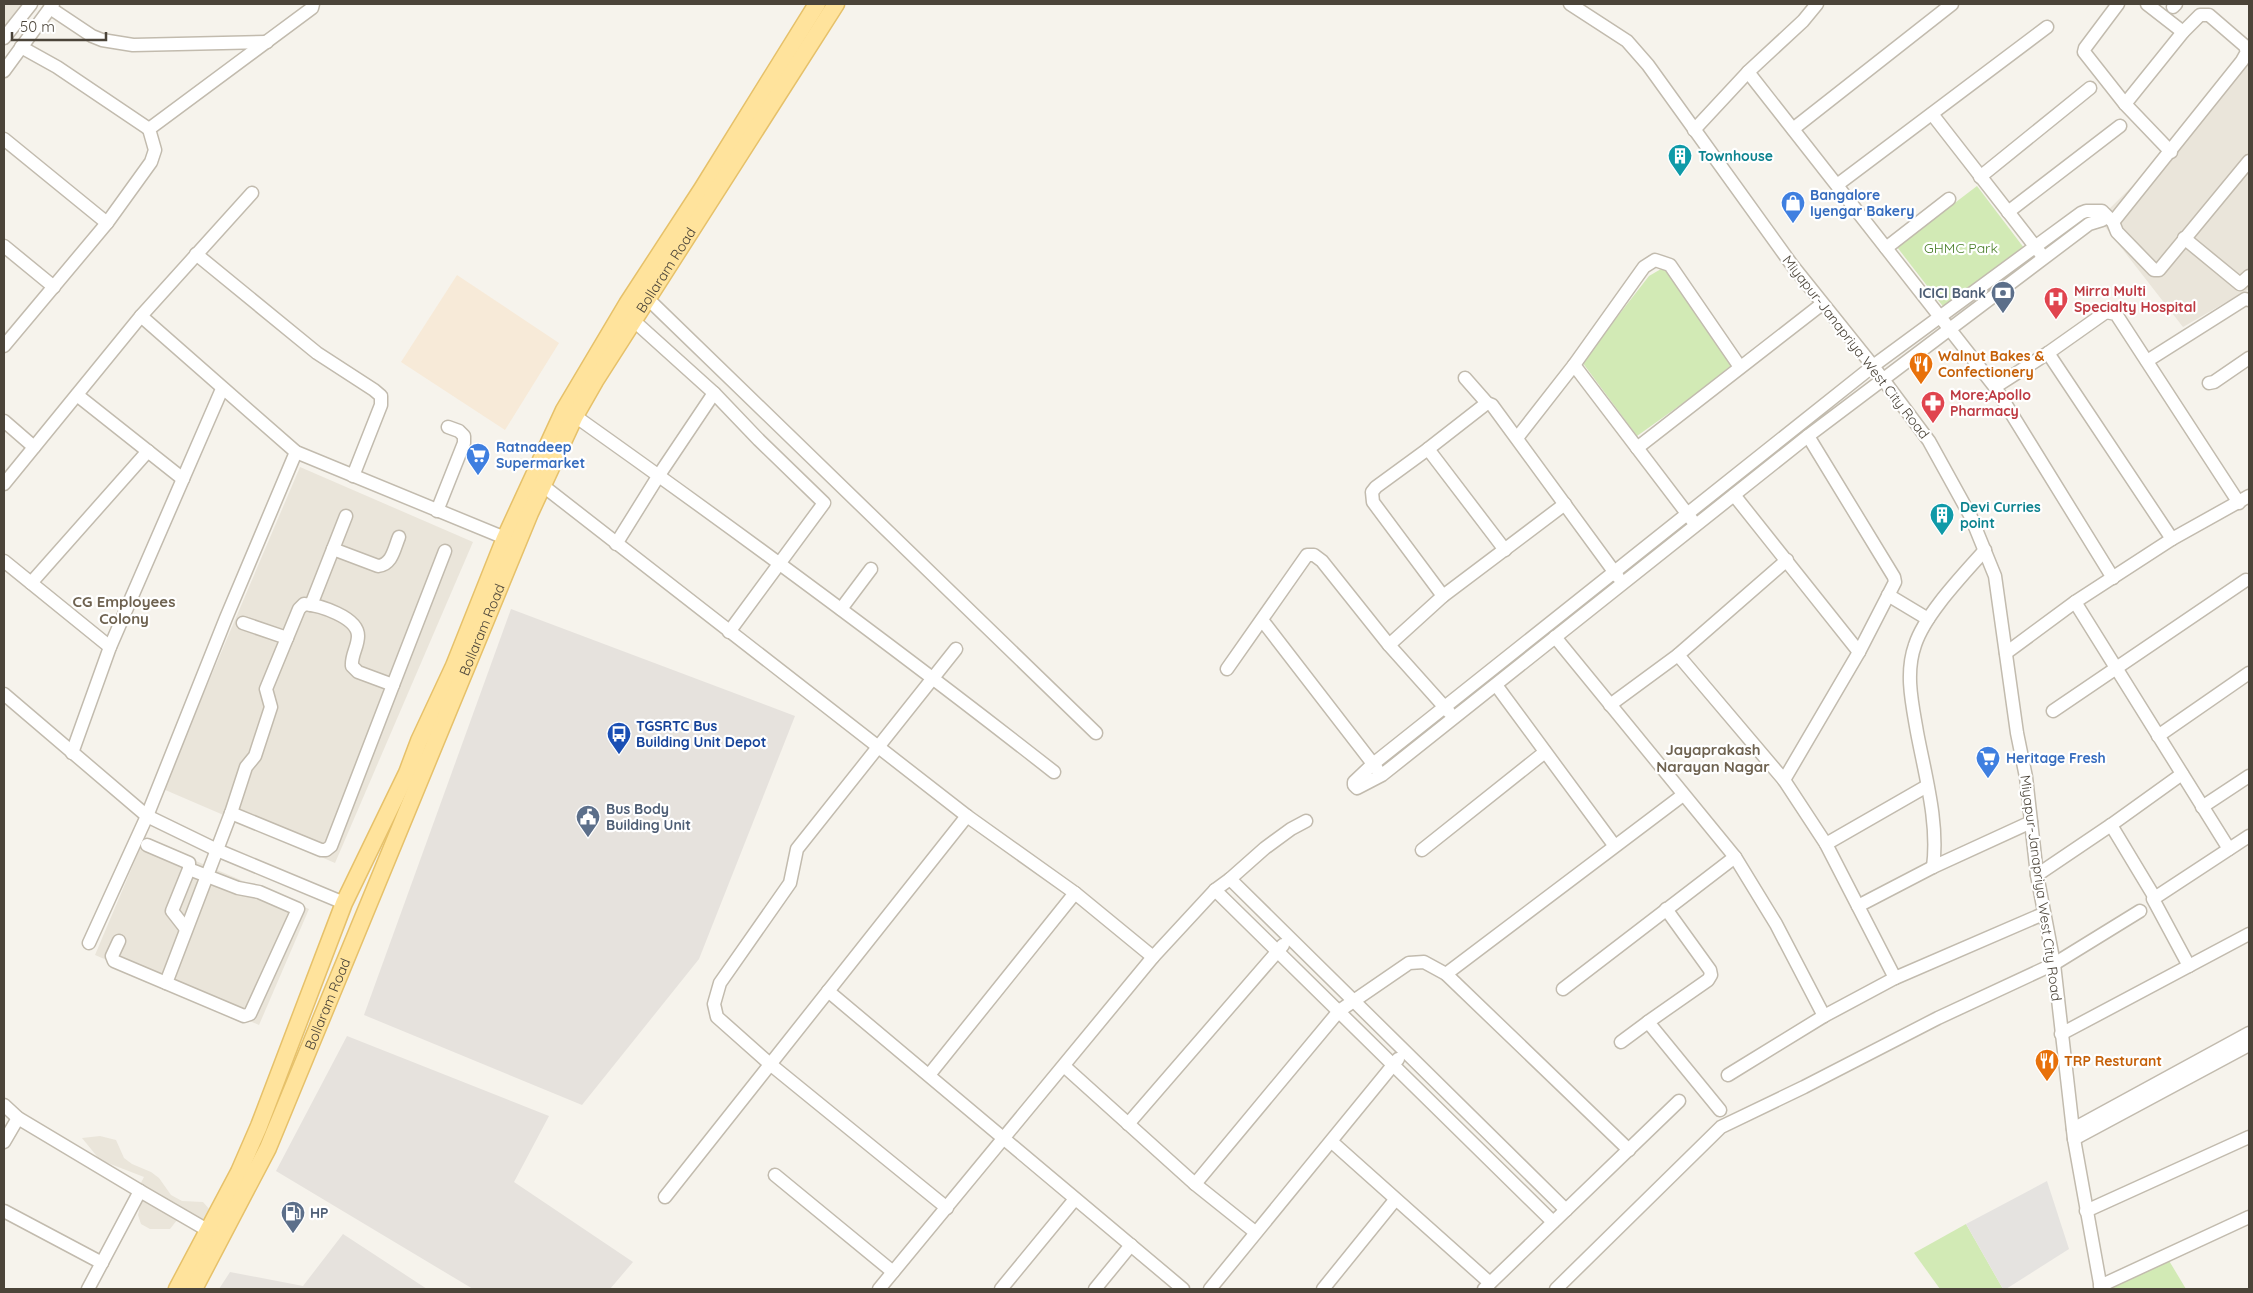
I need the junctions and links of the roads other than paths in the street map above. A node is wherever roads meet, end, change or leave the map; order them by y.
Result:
1 (31, 4) edge
2 (313, 4) edge
3 (817, 4) edge
4 (836, 4) edge
5 (1570, 4) edge
6 (1817, 4) edge
7 (1952, 4) edge
8 (2118, 4) edge
9 (2147, 4) edge
10 (52, 6) edge
11 (1589, 8) edge
12 (2047, 27) dead end
13 (2183, 32) junction
14 (4, 38) edge
15 (267, 42) junction
16 (21, 47) junction
17 (2246, 64) edge
18 (4, 71) edge
19 (1748, 72) junction
20 (2090, 88) dead end
21 (2125, 104) junction
22 (1932, 114) junction
23 (2120, 126) dead end
24 (149, 129) junction
25 (1793, 129) junction
26 (1694, 130) junction
27 (4, 139) edge
28 (2171, 152) junction
29 (2249, 161) edge
30 (1980, 176) junction
31 (1836, 184) junction
32 (252, 193) dead end
33 (1949, 199) dead end
34 (2008, 212) junction
35 (2110, 219) junction
36 (107, 223) junction
37 (2184, 238) junction
38 (4, 246) edge
39 (1886, 248) junction
40 (2036, 248) junction
41 (196, 254) junction
42 (2044, 259) junction
43 (2249, 276) edge
44 (54, 287) junction
45 (647, 298) junction
46 (2249, 300) edge
47 (1822, 304) junction
48 (141, 316) junction
49 (1941, 318) junction
50 (633, 320) junction
51 (1950, 329) junction
52 (4, 346) edge
53 (2048, 352) junction
54 (2249, 358) edge
55 (2147, 361) junction
56 (1574, 365) junction
57 (1874, 366) junction
58 (1740, 367) junction
59 (1465, 378) dead end
60 (1882, 379) junction
61 (2209, 384) dead end
62 (1995, 386) junction
63 (222, 389) junction
64 (714, 393) junction
65 (77, 395) junction
66 (1487, 403) junction
67 (574, 416) junction
68 (4, 421) edge
69 (448, 426) dead end
70 (1808, 436) junction
71 (1518, 438) junction
72 (34, 447) junction
73 (1637, 448) junction
74 (1428, 449) junction
75 (148, 451) junction
76 (296, 452) junction
77 (353, 476) junction
78 (659, 476) junction
79 (183, 479) junction
80 (4, 484) edge
81 (542, 486) junction
82 (1734, 495) junction
83 (2244, 499) edge
84 (1565, 504) junction
85 (437, 511) junction
86 (1687, 514) junction
87 (346, 516) dead end
88 (1696, 525) junction
89 (399, 537) dead end
90 (505, 538) junction
91 (2172, 539) junction
92 (616, 544) junction
93 (333, 549) junction
94 (1505, 550) junction
95 (1984, 550) junction
96 (445, 551) dead end
97 (1787, 560) junction
98 (4, 561) edge
99 (780, 563) junction
100 (871, 569) dead end
101 (1614, 572) junction
102 (2113, 578) junction
103 (2246, 580) dead end
104 (31, 583) junction
105 (1622, 584) junction
106 (1888, 595) junction
107 (1443, 596) junction
108 (2076, 602) junction
109 (311, 605) junction
110 (841, 609) junction
111 (1928, 619) junction
112 (1262, 620) junction
113 (242, 623) dead end
114 (729, 632) junction
115 (287, 638) junction
116 (1555, 638) junction
117 (1389, 645) junction
118 (110, 647) junction
119 (956, 650) dead end
120 (1859, 652) junction
121 (2006, 653) junction
122 (1678, 655) junction
123 (2116, 667) junction
124 (1227, 669) dead end
125 (2249, 672) edge
126 (933, 678) junction
127 (393, 685) junction
128 (1496, 685) junction
129 (4, 694) edge
130 (1610, 705) junction
131 (1444, 708) junction
132 (2053, 711) dead end
133 (1454, 718) junction
134 (1096, 733) dead end
135 (2158, 736) junction
136 (878, 747) junction
137 (1545, 752) junction
138 (72, 753) junction
139 (1373, 764) junction
140 (1054, 772) dead end
141 (2182, 774) junction
142 (1382, 775) junction
143 (2249, 776) edge
144 (1784, 780) junction
145 (1927, 786) junction
146 (1683, 795) junction
147 (2202, 807) junction
148 (231, 813) junction
149 (147, 816) junction
150 (967, 816) junction
151 (1306, 821) dead end
152 (2031, 822) junction
153 (2111, 825) junction
154 (2249, 836) edge
155 (1826, 844) junction
156 (147, 845) dead end
157 (1614, 845) junction
158 (2229, 849) junction
159 (217, 850) junction
160 (1422, 850) dead end
161 (1735, 857) junction
162 (1933, 868) junction
163 (189, 869) junction
164 (207, 875) junction
165 (2037, 875) junction
166 (1230, 880) junction
167 (1215, 890) junction
168 (1075, 893) junction
169 (2155, 898) junction
170 (344, 903) junction
171 (1858, 906) junction
172 (1666, 909) junction
173 (2140, 911) dead end
174 (2043, 914) junction
175 (186, 930) junction
176 (2249, 934) edge
177 (1290, 938) junction
178 (119, 940) dead end
179 (88, 943) dead end
180 (1278, 950) junction
181 (1153, 957) junction
182 (2054, 964) junction
183 (2188, 966) junction
184 (1446, 974) junction
185 (1895, 978) junction
186 (166, 984) junction
187 (1563, 989) dead end
188 (828, 991) junction
189 (1354, 1001) junction
190 (1339, 1011) junction
191 (1824, 1016) junction
192 (1648, 1022) junction
193 (2249, 1033) edge
194 (2061, 1034) junction
195 (1621, 1042) dead end
196 (2249, 1045) edge
197 (1405, 1052) junction
198 (770, 1064) junction
199 (1393, 1065) junction
200 (1064, 1066) junction
201 (929, 1075) junction
202 (1728, 1075) dead end
203 (1679, 1101) dead end
204 (4, 1106) edge
205 (1720, 1110) dead end
206 (18, 1118) junction
207 (1128, 1124) junction
208 (2074, 1134) junction
209 (2249, 1137) edge
210 (1003, 1138) junction
211 (4, 1142) edge
212 (1332, 1142) junction
213 (1628, 1150) junction
214 (775, 1174) dead end
215 (1195, 1184) junction
216 (140, 1191) junction
217 (665, 1197) dead end
218 (1075, 1199) junction
219 (1395, 1200) junction
220 (948, 1208) junction
221 (1566, 1210) junction
222 (4, 1211) edge
223 (2086, 1211) junction
224 (2249, 1216) edge
225 (1553, 1222) junction
226 (209, 1231) junction
227 (1255, 1232) junction
228 (1131, 1245) junction
229 (102, 1263) junction
230 (893, 1272) junction
231 (1487, 1286) edge
232 (2100, 1287) edge
233 (88, 1289) edge
234 (177, 1289) edge
235 (194, 1289) edge
236 (879, 1289) edge
237 (1001, 1289) edge
238 (1095, 1289) edge
239 (1183, 1289) edge
240 (1210, 1289) edge
241 (1323, 1289) edge
242 (1556, 1289) edge

1 - 14 street
2 - 15 street
3 - 90 main road, Bollaram Road
4 - 45 main road, Bollaram Road
5 - 11 street, Miyapur-Janapriya West City Road
6 - 19 street
7 - 25 street
8 - 21 street
9 - 13 street
10 - 15 street
10 - 16 street
11 - 26 street, Miyapur-Janapriya West City Road
12 - 22 street
13 - 17 street
13 - 21 street
15 - 24 street
16 - 18 street
16 - 24 street
17 - 28 street
19 - 25 street
19 - 26 street
20 - 30 street
21 - 28 street
22 - 30 street
22 - 31 street
23 - 34 street
24 - 36 street
25 - 31 street
26 - 47 street, Miyapur-Janapriya West City Road
27 - 36 street
28 - 35 street
29 - 37 street
30 - 34 street
31 - 39 street
32 - 41 street
33 - 39 street
34 - 40 street
35 - 37 street
35 - 40 street
35 - 42 street
36 - 44 street
37 - 43 street
38 - 44 street
39 - 49 street
40 - 42 street
40 - 49 street
41 - 48 street
41 - 77 street
42 - 51 street
44 - 52 street
45 - 50 main road, Bollaram Road
45 - 134 street
46 - 55 street
47 - 57 street, Miyapur-Janapriya West City Road
47 - 58 street
48 - 63 street
48 - 65 street
49 - 51 street
49 - 57 street
50 - 64 street
50 - 67 main road, Bollaram Road
51 - 60 street
51 - 62 street
53 - 55 street
53 - 62 street
53 - 91 street
54 - 61 street
55 - 83 street
56 - 58 street
56 - 71 street
56 - 73 street
57 - 60 street, Miyapur-Janapriya West City Road
57 - 86 street
58 - 73 street
59 - 66 street
60 - 70 street
60 - 95 street, Miyapur-Janapriya West City Road
62 - 102 street
63 - 76 street
63 - 79 street
64 - 78 street
64 - 99 street
65 - 72 street
65 - 75 street
66 - 71 street
66 - 74 street
67 - 78 street
67 - 81 main road, Bollaram Road
68 - 72 street
69 - 85 street
70 - 82 street
70 - 106 street
71 - 84 street
72 - 80 street
73 - 86 street
74 - 94 street
74 - 107 street
75 - 79 street
75 - 104 street
76 - 77 street
76 - 149 street
77 - 85 street
78 - 92 street
78 - 99 street
79 - 118 street
81 - 92 street
81 - 235 main road, Bollaram Road
82 - 88 street
82 - 97 street
83 - 91 street
84 - 94 street
84 - 101 street
85 - 90 street
86 - 88 street
86 - 101 street
87 - 93 street
88 - 105 street
89 - 93 street
90 - 170 main road, Bollaram Road
91 - 102 street
92 - 114 street
93 - 109 street
94 - 107 street
95 - 111 street
95 - 121 street, Miyapur-Janapriya West City Road
96 - 127 street
97 - 120 street
97 - 122 street
98 - 104 street
99 - 110 street
99 - 114 street
100 - 110 street
101 - 105 street
101 - 131 street
102 - 108 street
103 - 123 street
104 - 118 street
105 - 116 street
106 - 111 street
106 - 120 street
107 - 117 street
108 - 121 street
108 - 123 street
109 - 115 street
109 - 127 street
110 - 126 street
111 - 145 street
112 - 117 street
112 - 124 street
112 - 139 street
113 - 115 street
114 - 136 street
115 - 148 street
116 - 128 street
116 - 130 street
117 - 131 street
118 - 138 street
119 - 126 street
120 - 144 street
121 - 152 street, Miyapur-Janapriya West City Road
122 - 130 street
122 - 144 street
123 - 132 street
123 - 135 street
125 - 135 street
126 - 136 street
126 - 140 street
127 - 148 street
128 - 133 street
128 - 137 street
129 - 138 street
130 - 146 street
131 - 133 street
131 - 139 street
133 - 142 street
135 - 141 street
136 - 150 street
136 - 198 street
137 - 157 street
137 - 160 street
138 - 149 street
139 - 142 street
139 - 142 street
141 - 147 street
141 - 153 street
143 - 147 street
144 - 155 street
145 - 155 street
145 - 162 street
146 - 157 street
146 - 161 street
147 - 158 street
148 - 159 street
149 - 159 street
149 - 179 street
150 - 168 street
150 - 188 street
151 - 166 street
152 - 162 street
152 - 165 street, Miyapur-Janapriya West City Road
153 - 165 street
153 - 169 street
154 - 158 street
155 - 171 street
156 - 163 street
157 - 184 street
158 - 169 street
159 - 164 street
159 - 170 street
161 - 172 street
161 - 191 street
162 - 171 street
163 - 164 street
163 - 175 street
164 - 175 street
164 - 186 street
165 - 174 street, Miyapur-Janapriya West City Road
166 - 167 street
166 - 177 street
167 - 180 street
167 - 181 street
168 - 181 street
168 - 201 street
169 - 183 street
170 - 226 main road, Bollaram Road
171 - 185 street
172 - 187 street
172 - 192 street
173 - 182 street
174 - 182 street, Miyapur-Janapriya West City Road
174 - 185 street
175 - 186 street
176 - 183 street
177 - 180 street
177 - 189 street
178 - 186 street
180 - 190 street
180 - 207 street
181 - 200 street
182 - 194 street, Miyapur-Janapriya West City Road
182 - 242 street
183 - 194 street
184 - 189 street
184 - 213 street
185 - 191 street
188 - 198 street
188 - 201 street
189 - 190 street
189 - 197 street
190 - 199 street
190 - 215 street
191 - 202 street
192 - 195 street
192 - 205 street
193 - 208 street
194 - 208 street, Miyapur-Janapriya West City Road
196 - 208 street
197 - 199 street
197 - 221 street
198 - 217 street
198 - 220 street
199 - 212 street
199 - 225 street
200 - 207 street
200 - 210 street
201 - 210 street
203 - 213 street
204 - 206 street
206 - 211 street
206 - 216 street
207 - 215 street
208 - 223 street, Miyapur-Janapriya West City Road
209 - 223 street
210 - 218 street
210 - 220 street
212 - 219 street
212 - 227 street
213 - 221 street
214 - 230 street
215 - 227 street
216 - 226 street
216 - 229 street
218 - 228 street
218 - 237 street
219 - 231 street
219 - 241 street
220 - 230 street
221 - 225 street
222 - 229 street
223 - 232 street, Miyapur-Janapriya West City Road
224 - 232 street
225 - 231 street
226 - 234 main road, Bollaram Road
227 - 240 street
228 - 238 street
228 - 239 street
229 - 233 street
230 - 236 street

